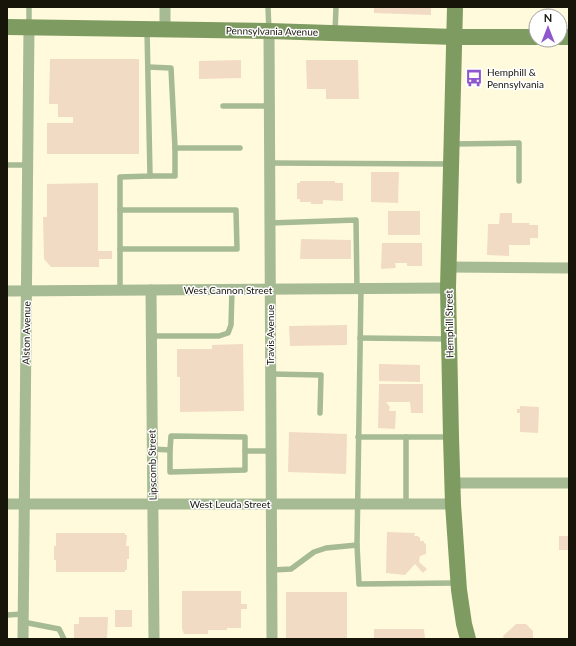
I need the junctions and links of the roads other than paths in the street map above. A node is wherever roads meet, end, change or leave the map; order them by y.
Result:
1 (29, 7) edge
2 (165, 7) edge
3 (268, 7) edge
4 (336, 7) edge
5 (456, 7) edge
6 (7, 28) edge
7 (29, 28) junction
8 (147, 29) junction
9 (165, 29) junction
10 (269, 31) junction
11 (335, 33) junction
12 (455, 37) junction
13 (528, 37) edge
14 (148, 66) junction
15 (223, 106) dead end
16 (269, 106) junction
17 (452, 144) junction
18 (175, 148) junction
19 (240, 148) dead end
20 (270, 162) junction
21 (451, 164) junction
22 (7, 165) edge
23 (28, 165) junction
24 (150, 176) junction
25 (519, 181) dead end
26 (120, 210) junction
27 (270, 223) junction
28 (120, 249) junction
29 (448, 267) junction
30 (569, 268) edge
31 (448, 288) junction
32 (270, 289) junction
33 (359, 289) junction
34 (120, 290) junction
35 (150, 290) junction
36 (232, 290) junction
37 (7, 291) edge
38 (26, 291) junction
39 (151, 336) junction
40 (360, 338) junction
41 (449, 339) junction
42 (271, 374) junction
43 (320, 413) dead end
44 (358, 437) junction
45 (406, 437) junction
46 (451, 437) junction
47 (152, 449) junction
48 (170, 450) junction
49 (245, 451) junction
50 (271, 451) junction
51 (452, 483) junction
52 (569, 483) edge
53 (7, 504) edge
54 (24, 504) junction
55 (153, 504) junction
56 (271, 504) junction
57 (357, 504) junction
58 (406, 504) junction
59 (453, 504) junction
60 (357, 545) junction
61 (272, 570) junction
62 (458, 583) junction
63 (7, 615) edge
64 (23, 618) junction
65 (23, 639) edge
66 (64, 639) edge
67 (154, 639) edge
68 (272, 639) edge
69 (468, 639) edge

1 - 7 lane
2 - 9 street
3 - 10 lane
4 - 11 lane
5 - 12 main road, Hemphill Street
6 - 7 main road, Pennsylvania Avenue
7 - 8 main road, Pennsylvania Avenue
7 - 23 street, Alston Avenue
8 - 9 main road, Pennsylvania Avenue
8 - 14 lane
9 - 10 main road, Pennsylvania Avenue
10 - 11 main road, Pennsylvania Avenue
10 - 16 street, Travis Avenue
11 - 12 main road, Pennsylvania Avenue
12 - 13 main road, Pennsylvania Avenue
12 - 17 main road, Hemphill Street
14 - 18 lane
14 - 24 lane
15 - 16 lane
16 - 20 street, Travis Avenue
17 - 21 main road, Hemphill Street
17 - 25 lane
18 - 19 lane
18 - 24 lane
20 - 21 lane
20 - 27 street, Travis Avenue
21 - 29 main road, Hemphill Street
22 - 23 lane
23 - 38 street, Alston Avenue
24 - 26 lane
26 - 28 lane
26 - 28 lane
27 - 32 street, Travis Avenue
27 - 33 lane
28 - 34 lane
29 - 30 street
29 - 31 main road, Hemphill Street
31 - 33 street, West Cannon Street
31 - 41 main road, Hemphill Street
32 - 33 street, West Cannon Street
32 - 36 street, West Cannon Street
32 - 42 street, Travis Avenue
33 - 40 lane
34 - 35 street, West Cannon Street
34 - 38 street, West Cannon Street
35 - 36 street, West Cannon Street
35 - 39 street, Lipscomb Street
36 - 39 lane
37 - 38 street, West Cannon Street
38 - 54 street, Alston Avenue
39 - 47 street, Lipscomb Street
40 - 41 lane
40 - 44 lane
41 - 46 main road, Hemphill Street
42 - 43 lane
42 - 50 street, Travis Avenue
44 - 45 lane
44 - 57 lane
45 - 46 lane
45 - 58 lane
46 - 51 main road, Hemphill Street
47 - 48 lane
47 - 55 street, Lipscomb Street
48 - 49 lane
48 - 49 lane
49 - 50 lane
50 - 56 street, Travis Avenue
51 - 52 street
51 - 59 main road, Hemphill Street
53 - 54 street, West Leuda Street
54 - 55 street, West Leuda Street
54 - 64 street, Alston Avenue
55 - 56 street, West Leuda Street
55 - 67 street, Lipscomb Street
56 - 57 street, West Leuda Street
56 - 61 street, Travis Avenue
57 - 58 street, West Leuda Street
57 - 60 lane
58 - 59 street, West Leuda Street
59 - 62 main road, Hemphill Street
60 - 61 lane
60 - 62 lane
61 - 68 street, Travis Avenue
62 - 69 main road, Hemphill Street
63 - 64 lane
64 - 65 street, Alston Avenue
64 - 66 lane

